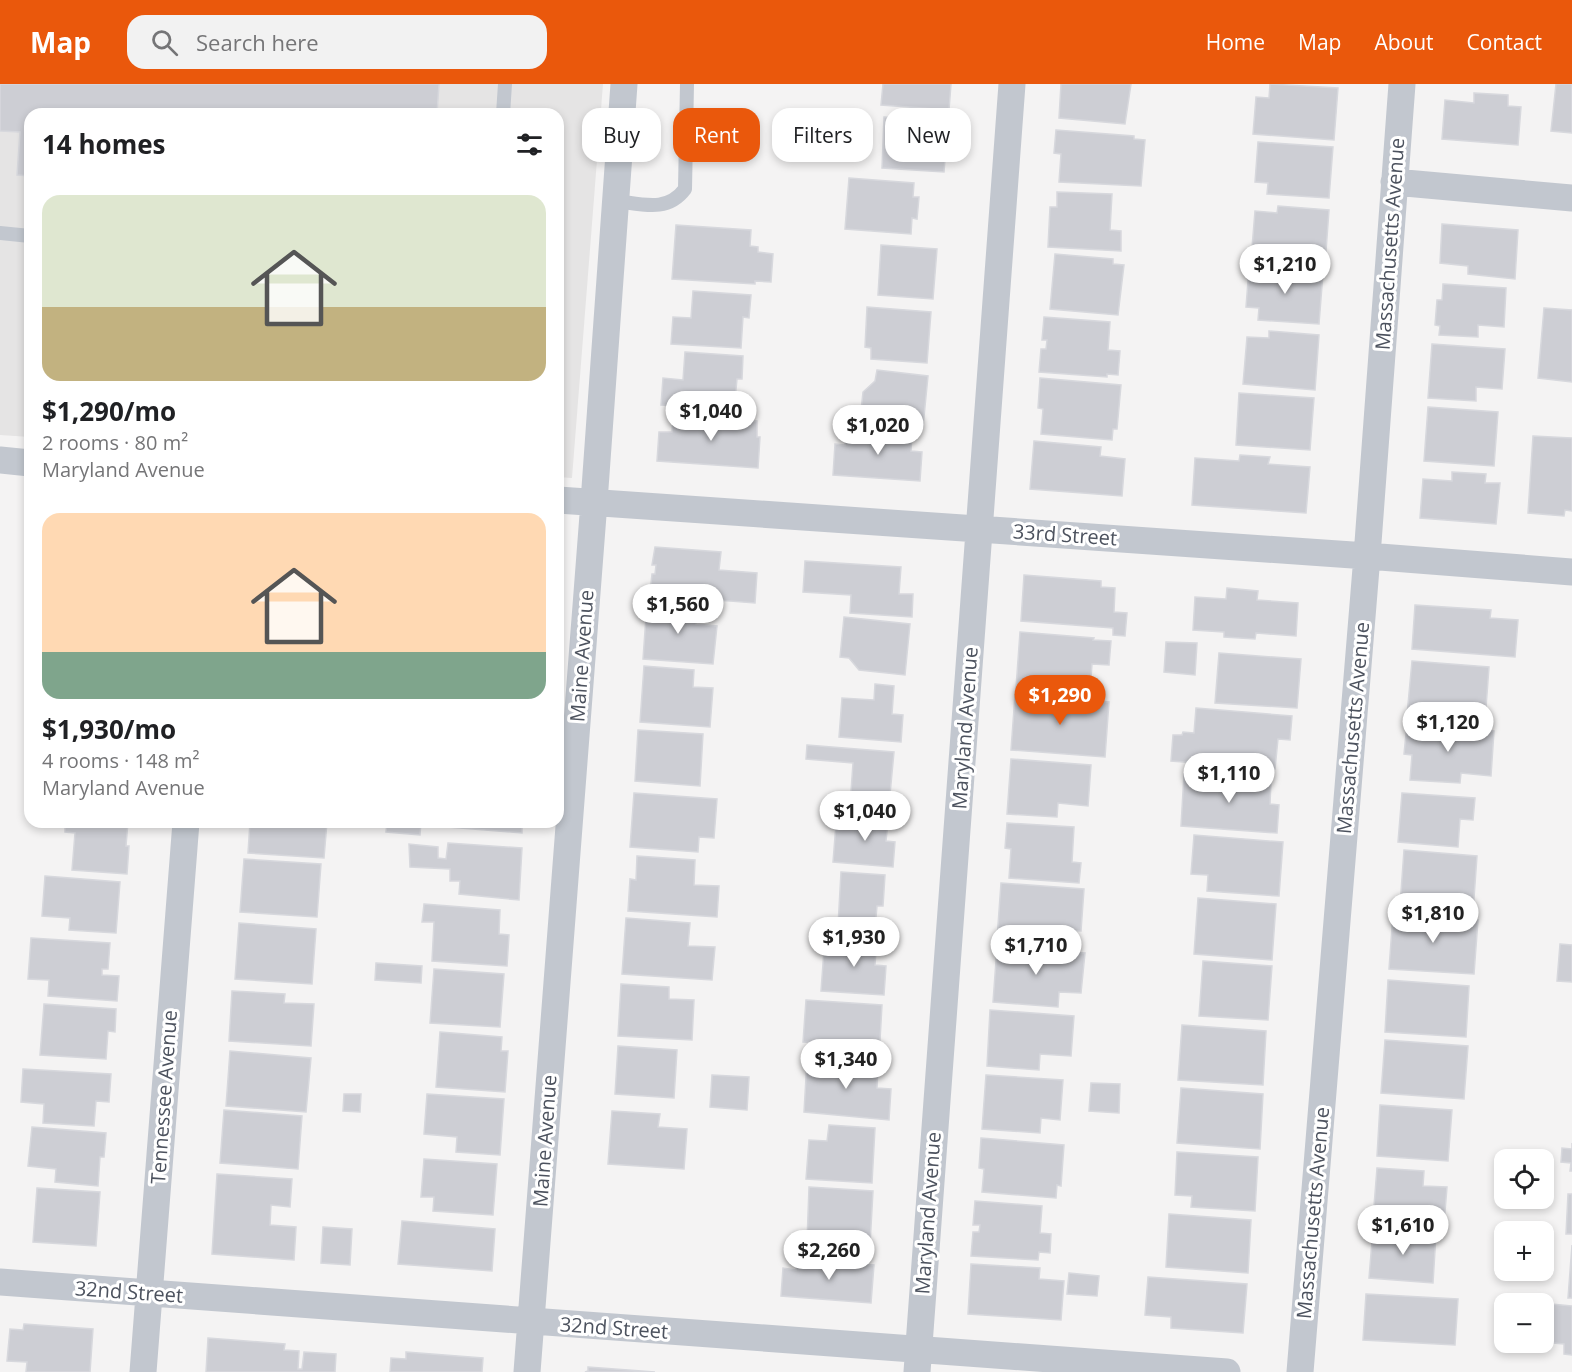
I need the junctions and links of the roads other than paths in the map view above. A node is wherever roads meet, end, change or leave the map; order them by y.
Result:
1 (505, 84) edge
2 (624, 84) edge
3 (687, 84) edge
4 (1012, 84) edge
5 (1402, 84) edge
6 (503, 108) edge
7 (1394, 182) junction
8 (1572, 198) edge
9 (616, 201) junction
10 (0, 233) edge
11 (24, 235) edge
12 (0, 460) edge
13 (24, 462) edge
14 (564, 500) edge
15 (594, 502) junction
16 (979, 529) junction
17 (1367, 556) junction
18 (1572, 572) edge
19 (186, 828) edge
20 (0, 1282) edge
21 (149, 1293) junction
22 (530, 1322) junction
23 (917, 1361) edge
24 (143, 1372) edge
25 (527, 1372) edge
26 (1227, 1372) edge
27 (1300, 1372) edge

1 - 6 lane
2 - 9 street, Maine Avenue
3 - 9 lane
4 - 16 street, Maryland Avenue
5 - 7 street, Massachusetts Avenue
7 - 8 street
7 - 17 street, Massachusetts Avenue
9 - 15 street, Maine Avenue
10 - 11 lane
12 - 13 street
14 - 15 street, 33rd Street
15 - 16 street, 33rd Street
15 - 22 street, Maine Avenue
16 - 17 street, 33rd Street
16 - 23 street, Maryland Avenue
17 - 18 street, 33rd Street
17 - 27 street, Massachusetts Avenue
19 - 21 street, Tennessee Avenue
20 - 21 street, 32nd Street
21 - 22 street, 32nd Street
21 - 24 street, Tennessee Avenue
22 - 23 street, 32nd Street
22 - 25 street, Maine Avenue
23 - 26 street, 32nd Street

